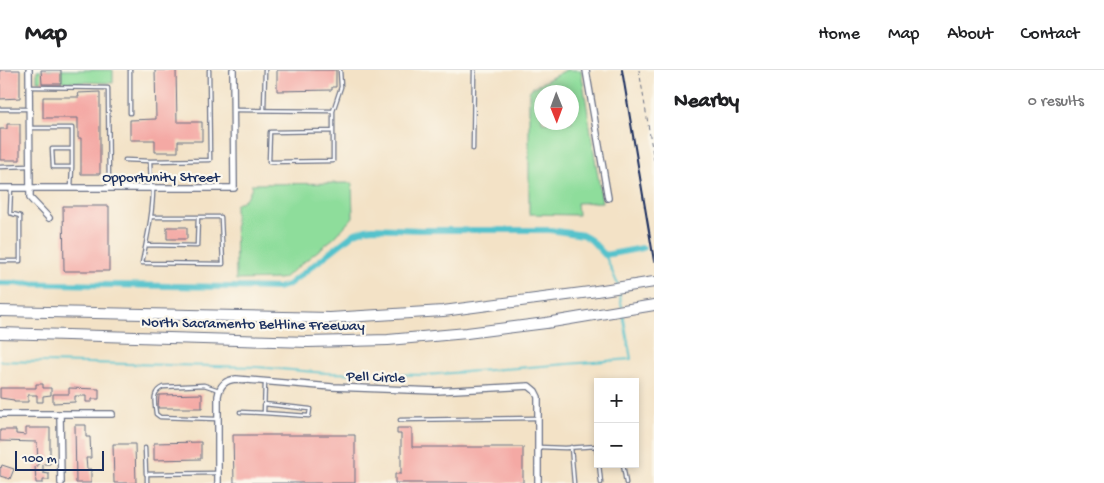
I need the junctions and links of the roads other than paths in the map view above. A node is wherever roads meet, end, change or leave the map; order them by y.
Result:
1 (29, 70) edge
2 (130, 70) edge
3 (209, 70) edge
4 (233, 70) edge
5 (265, 70) edge
6 (340, 70) edge
7 (474, 70) edge
8 (586, 70) edge
9 (29, 87) junction
10 (29, 109) junction
11 (0, 110) edge
12 (234, 110) junction
13 (264, 110) junction
14 (333, 111) junction
15 (130, 114) dead end
16 (29, 128) junction
17 (333, 131) junction
18 (72, 148) junction
19 (473, 149) dead end
20 (125, 160) dead end
21 (150, 161) junction
22 (0, 166) edge
23 (30, 166) junction
24 (72, 167) junction
25 (0, 188) edge
26 (11, 188) junction
27 (30, 188) junction
28 (71, 188) junction
29 (109, 188) junction
30 (152, 188) junction
31 (608, 198) dead end
32 (151, 217) junction
33 (198, 217) junction
34 (49, 218) dead end
35 (146, 245) junction
36 (0, 261) edge
37 (654, 282) edge
38 (654, 305) edge
39 (0, 311) edge
40 (0, 333) edge
41 (265, 382) junction
42 (219, 390) junction
43 (264, 404) junction
44 (240, 412) dead end
45 (264, 413) junction
46 (0, 414) edge
47 (60, 414) junction
48 (112, 414) dead end
49 (538, 418) junction
50 (218, 419) junction
51 (400, 420) dead end
52 (538, 446) junction
53 (594, 446) edge
54 (145, 448) dead end
55 (571, 448) junction
56 (599, 468) edge
57 (624, 468) edge
58 (218, 473) junction
59 (147, 474) junction
60 (61, 483) edge
61 (147, 483) edge
62 (218, 483) edge
63 (538, 483) edge
64 (574, 483) edge
65 (601, 483) edge
66 (626, 483) edge

1 - 9 street
2 - 15 lane
3 - 21 lane
4 - 12 street, Opportunity Street
5 - 13 lane
6 - 14 lane
7 - 19 lane
8 - 31 street
9 - 10 street
9 - 29 lane
10 - 11 lane
10 - 16 street
12 - 13 lane
12 - 30 street, Opportunity Street
13 - 14 lane
14 - 17 lane
16 - 18 lane
16 - 23 street
17 - 17 lane
18 - 24 lane
18 - 24 lane
20 - 21 lane
21 - 30 lane
22 - 23 lane
23 - 27 street
24 - 28 lane
25 - 26 street, Opportunity Street
26 - 27 street, Opportunity Street
26 - 36 lane
27 - 28 street, Opportunity Street
27 - 34 street
28 - 29 street, Opportunity Street
29 - 30 street, Opportunity Street
30 - 32 lane
32 - 33 lane
32 - 35 lane
33 - 35 lane
33 - 35 lane
37 - 39 highway, North Sacramento Beltline Freeway
38 - 40 highway, North Sacramento Beltline Freeway
41 - 42 street, Pell Circle
41 - 43 lane
41 - 49 street, Pell Circle
42 - 50 street
42 - 50 lane
43 - 45 lane
43 - 45 lane
44 - 45 lane
46 - 47 street
47 - 48 street
47 - 60 street
49 - 51 lane
49 - 52 street, Pell Circle
50 - 58 street
52 - 55 lane
52 - 63 street, Pell Circle
53 - 55 lane
54 - 59 lane
55 - 64 lane
56 - 65 lane
57 - 66 lane
58 - 59 lane
58 - 62 street
59 - 61 lane

